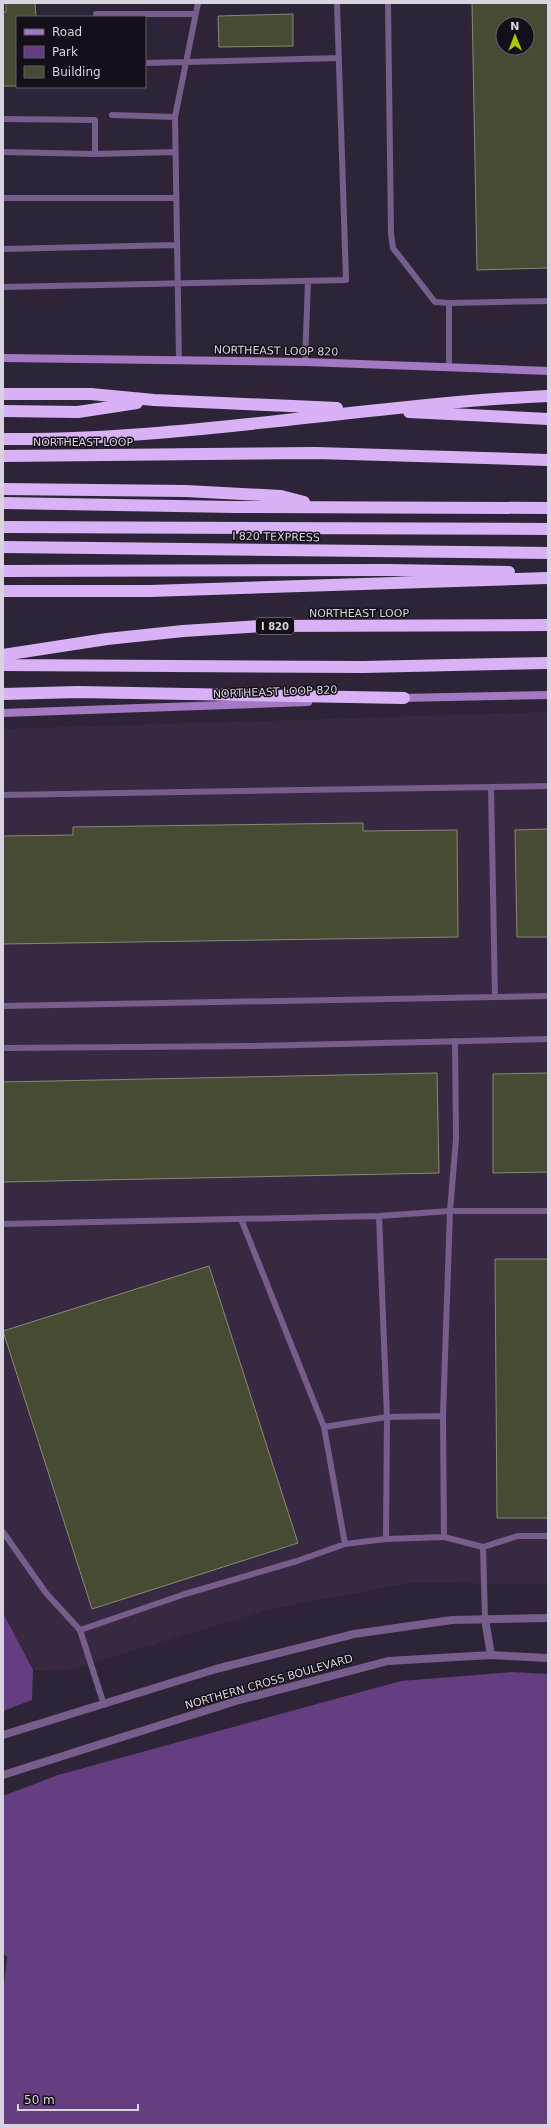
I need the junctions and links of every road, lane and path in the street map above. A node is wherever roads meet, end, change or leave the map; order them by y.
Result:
1 (198, 3) edge
2 (337, 3) edge
3 (388, 3) edge
4 (96, 14) dead end
5 (195, 14) junction
6 (339, 58) junction
7 (185, 62) junction
8 (146, 63) edge
9 (112, 115) dead end
10 (175, 117) junction
11 (3, 119) edge
12 (3, 152) edge
13 (175, 152) junction
14 (96, 154) junction
15 (3, 198) edge
16 (176, 198) junction
17 (176, 245) junction
18 (3, 249) edge
19 (308, 281) junction
20 (177, 284) junction
21 (3, 286) edge
22 (548, 301) edge
23 (449, 303) junction
24 (3, 358) edge
25 (179, 361) junction
26 (305, 362) junction
27 (449, 366) junction
28 (548, 371) edge
29 (3, 394) edge
30 (548, 396) edge
31 (154, 400) junction
32 (3, 411) edge
33 (548, 419) edge
34 (3, 439) edge
35 (3, 456) edge
36 (548, 460) edge
37 (3, 489) edge
38 (3, 503) edge
39 (323, 506) junction
40 (548, 508) edge
41 (3, 527) edge
42 (548, 530) edge
43 (3, 547) edge
44 (548, 553) edge
45 (3, 571) edge
46 (548, 573) edge
47 (548, 578) edge
48 (3, 591) edge
49 (548, 625) edge
50 (3, 655) edge
51 (548, 663) edge
52 (3, 665) edge
53 (3, 694) edge
54 (548, 695) edge
55 (404, 698) junction
56 (3, 713) edge
57 (491, 786) junction
58 (548, 786) edge
59 (3, 794) edge
60 (548, 996) edge
61 (495, 997) junction
62 (3, 1006) edge
63 (548, 1039) edge
64 (455, 1041) junction
65 (3, 1048) edge
66 (450, 1211) junction
67 (548, 1211) edge
68 (379, 1216) junction
69 (241, 1219) junction
70 (3, 1224) edge
71 (442, 1416) junction
72 (388, 1417) junction
73 (324, 1427) junction
74 (3, 1532) edge
75 (548, 1536) edge
76 (444, 1537) junction
77 (386, 1539) junction
78 (345, 1544) junction
79 (483, 1547) junction
80 (548, 1618) edge
81 (485, 1619) junction
82 (80, 1630) junction
83 (491, 1655) junction
84 (548, 1658) edge
85 (104, 1705) junction
86 (3, 1735) edge
87 (3, 1774) edge

1 - 5 lane
2 - 6 lane
3 - 23 lane
4 - 5 lane
5 - 7 lane
6 - 7 lane
6 - 19 lane
7 - 8 lane
7 - 10 lane
9 - 10 lane
10 - 13 lane
11 - 14 lane
12 - 14 lane
13 - 14 lane
13 - 16 lane
15 - 16 lane
16 - 17 lane
17 - 18 lane
17 - 20 lane
19 - 20 lane
19 - 26 lane
20 - 21 lane
20 - 25 lane
22 - 23 lane
23 - 27 lane
24 - 25 main road, NORTHEAST LOOP 820
25 - 26 main road, NORTHEAST LOOP 820
26 - 27 main road, NORTHEAST LOOP 820
27 - 28 main road, NORTHEAST LOOP 820
29 - 31 highway
30 - 34 highway
31 - 32 highway
31 - 33 highway
35 - 36 highway, NORTHEAST LOOP
37 - 39 highway
38 - 39 highway
39 - 40 highway
41 - 42 highway, I 820 TEXPRESS
43 - 44 highway, I 820 TEXPRESS
45 - 46 highway
47 - 48 highway
49 - 50 highway, NORTHEAST LOOP / I 820
51 - 52 highway
53 - 55 highway
54 - 55 main road, NORTHEAST LOOP 820
55 - 56 main road, NORTHEAST LOOP 820
57 - 58 lane
57 - 59 lane
57 - 61 lane
60 - 61 lane
61 - 62 lane
63 - 64 lane
64 - 65 lane
64 - 66 lane
66 - 67 lane
66 - 68 lane
66 - 71 lane
68 - 69 lane
68 - 72 lane
69 - 70 lane
69 - 73 lane
71 - 72 lane
71 - 76 lane
72 - 73 lane
72 - 77 lane
73 - 78 lane
74 - 82 lane
75 - 79 lane
76 - 77 lane
76 - 79 lane
77 - 78 lane
78 - 82 lane
79 - 81 lane
80 - 81 street
81 - 83 street
81 - 85 street
82 - 85 lane
83 - 84 street, NORTHERN CROSS BOULEVARD
83 - 87 street, NORTHERN CROSS BOULEVARD
85 - 86 street

